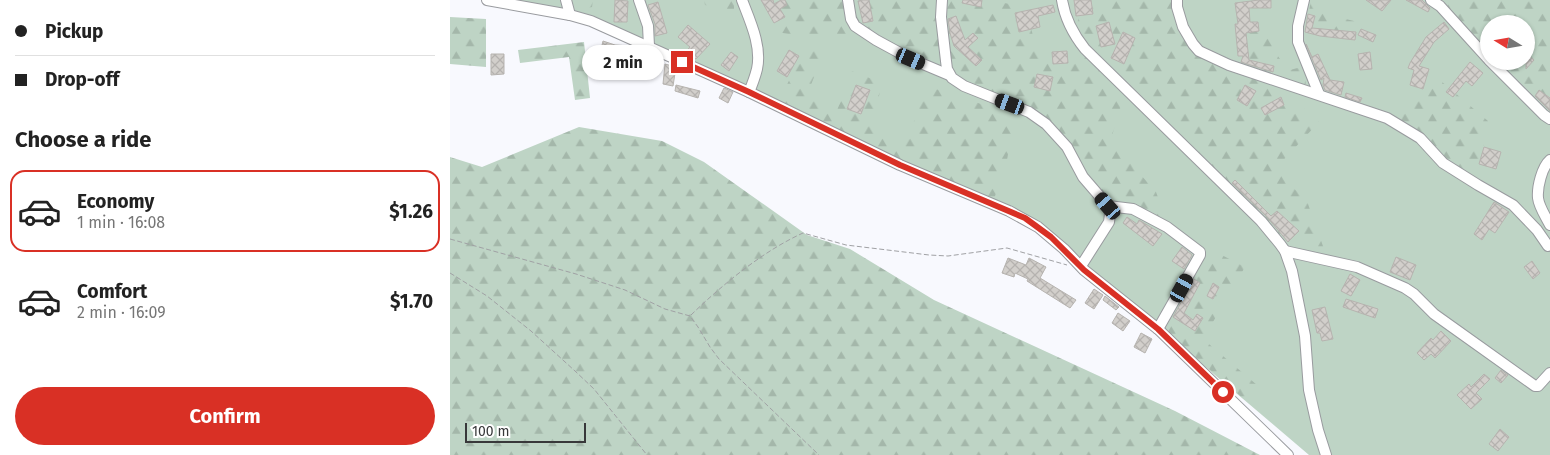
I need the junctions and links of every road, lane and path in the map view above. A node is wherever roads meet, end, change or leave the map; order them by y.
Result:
1 (487, 0) edge
2 (566, 0) edge
3 (639, 0) edge
4 (742, 0) edge
5 (848, 0) edge
6 (942, 0) edge
7 (1062, 0) edge
8 (1177, 0) edge
9 (1304, 0) edge
10 (1431, 0) edge
11 (570, 15) junction
12 (649, 46) junction
13 (1480, 51) edge
14 (1498, 70) edge
15 (950, 75) junction
16 (749, 92) junction
17 (1319, 94) junction
18 (1550, 119) edge
19 (1550, 160) edge
20 (1108, 206) junction
21 (1550, 225) edge
22 (450, 239) edge
23 (1548, 246) dead end
24 (1284, 251) junction
25 (1068, 265) dead end
26 (1081, 266) junction
27 (450, 273) edge
28 (690, 316) junction
29 (1158, 329) junction
30 (1550, 373) edge
31 (647, 455) edge
32 (819, 455) edge
33 (1288, 455) edge
34 (1326, 455) edge

1 - 11 street
2 - 11 street
3 - 12 street
4 - 16 street
5 - 15 street
6 - 15 street
7 - 24 street
8 - 17 street
9 - 17 street
10 - 13 street
11 - 12 street
12 - 16 street
14 - 18 street
15 - 20 street
16 - 26 street
17 - 23 street
19 - 21 street
20 - 26 street
20 - 29 street
22 - 28 path
24 - 30 street
24 - 34 street
25 - 28 path
26 - 29 street
27 - 31 path
28 - 32 path
29 - 33 street

